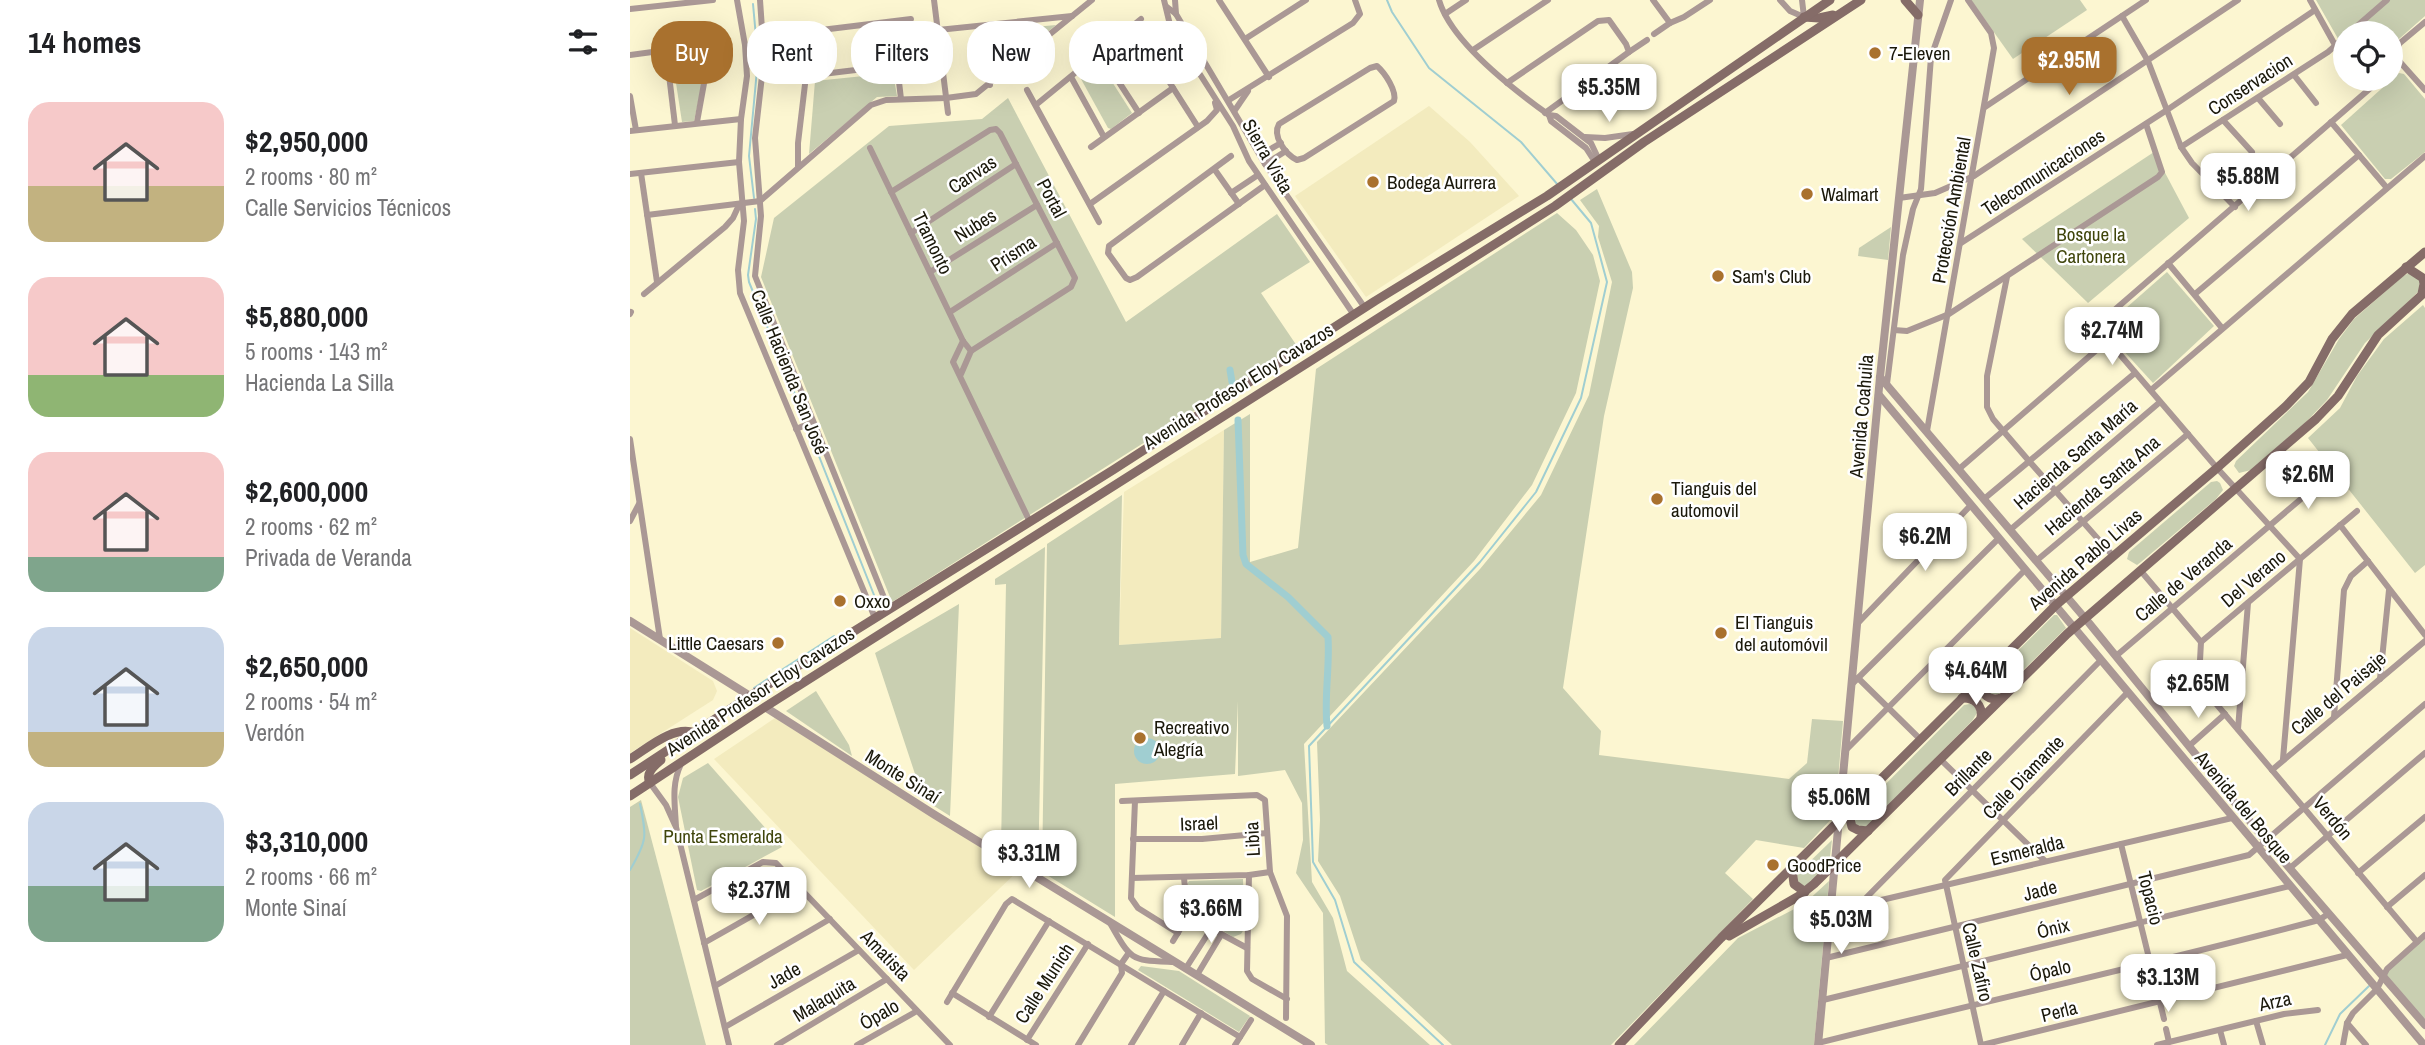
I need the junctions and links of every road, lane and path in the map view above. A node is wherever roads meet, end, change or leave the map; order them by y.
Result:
1 (713, 0) edge
2 (737, 0) edge
3 (760, 0) edge
4 (934, 0) edge
5 (1092, 0) edge
6 (1175, 0) edge
7 (1306, 0) edge
8 (1355, 0) edge
9 (1439, 0) edge
10 (1466, 0) edge
11 (1548, 0) edge
12 (1654, 0) edge
13 (1710, 0) edge
14 (1780, 0) edge
15 (1802, 0) edge
16 (1830, 0) edge
17 (1861, 0) edge
18 (1905, 0) edge
19 (1920, 0) edge
20 (1951, 0) edge
21 (1968, 0) edge
22 (2146, 0) edge
23 (2238, 0) edge
24 (2310, 0) edge
25 (2387, 0) edge
26 (695, 1) edge
27 (1222, 1) edge
28 (657, 3) edge
29 (1166, 4) edge
30 (630, 9) edge
31 (2315, 10) junction
32 (1844, 11) junction
33 (1445, 14) junction
34 (1918, 15) junction
35 (1073, 16) junction
36 (2122, 16) junction
37 (1178, 17) junction
38 (1804, 17) junction
39 (911, 19) dead end
40 (1141, 19) dead end
41 (762, 21) edge
42 (898, 21) edge
43 (937, 21) edge
44 (1028, 21) edge
45 (1138, 21) edge
46 (1174, 21) edge
47 (2363, 21) edge
48 (2425, 22) edge
49 (1670, 23) junction
50 (1654, 34) dead end
51 (1245, 39) junction
52 (1647, 40) dead end
53 (2403, 40) edge
54 (2333, 42) edge
55 (2333, 47) edge
56 (1474, 51) junction
57 (651, 52) edge
58 (1629, 52) junction
59 (1782, 52) junction
60 (630, 55) edge
61 (2148, 61) junction
62 (2403, 65) edge
63 (2294, 75) junction
64 (1269, 78) junction
65 (1069, 79) edge
66 (1507, 83) junction
67 (670, 84) edge
68 (704, 84) edge
69 (762, 84) edge
70 (805, 84) edge
71 (899, 84) edge
72 (944, 84) edge
73 (1075, 84) edge
74 (1121, 84) edge
75 (1170, 84) edge
76 (1206, 84) edge
77 (990, 85) joint
78 (2423, 85) edge
79 (1173, 88) junction
80 (1249, 89) junction
81 (1027, 90) dead end
82 (2367, 91) edge
83 (1212, 94) junction
84 (630, 96) edge
85 (946, 98) junction
86 (901, 99) junction
87 (2258, 99) junction
88 (1229, 100) junction
89 (2316, 103) dead end
90 (1037, 104) junction
91 (1985, 107) junction
92 (1235, 110) junction
93 (2167, 110) junction
94 (1139, 113) junction
95 (948, 114) dead end
96 (1547, 114) junction
97 (741, 119) junction
98 (2223, 120) junction
99 (1207, 121) junction
100 (697, 122) junction
101 (2331, 122) junction
102 (2146, 124) junction
103 (2280, 124) dead end
104 (675, 125) junction
105 (1233, 126) junction
106 (1198, 127) junction
107 (633, 130) edge
108 (1635, 134) junction
109 (1580, 135) junction
110 (1104, 138) junction
111 (1281, 143) junction
112 (1254, 144) junction
113 (1090, 147) dead end
114 (1242, 147) junction
115 (2181, 147) junction
116 (870, 148) dead end
117 (1286, 151) junction
118 (2252, 152) dead end
119 (1260, 155) junction
120 (2359, 155) junction
121 (1231, 156) dead end
122 (2425, 156) edge
123 (1597, 161) junction
124 (739, 162) junction
125 (1016, 164) junction
126 (1265, 164) junction
127 (798, 166) junction
128 (1215, 170) junction
129 (641, 173) junction
130 (630, 174) edge
131 (1258, 175) junction
132 (1973, 176) junction
133 (1265, 185) junction
134 (2387, 188) junction
135 (891, 192) junction
136 (1231, 193) junction
137 (1919, 197) junction
138 (1899, 198) junction
139 (760, 201) junction
140 (1090, 204) junction
141 (1239, 204) junction
142 (741, 205) junction
143 (1037, 205) junction
144 (2235, 206) junction
145 (647, 215) junction
146 (1099, 222) dead end
147 (1308, 226) junction
148 (911, 233) junction
149 (1297, 233) junction
150 (1057, 243) junction
151 (1961, 243) junction
152 (2425, 252) edge
153 (2168, 263) junction
154 (2406, 267) junction
155 (930, 272) junction
156 (2007, 277) junction
157 (657, 282) junction
158 (2424, 293) edge
159 (644, 294) dead end
160 (2196, 295) junction
161 (950, 312) junction
162 (1360, 312) junction
163 (1385, 313) junction
164 (1949, 314) junction
165 (2087, 316) dead end
166 (2096, 326) junction
167 (2222, 328) junction
168 (1895, 330) junction
169 (1349, 336) junction
170 (963, 341) junction
171 (2107, 341) junction
172 (971, 351) junction
173 (2135, 373) junction
174 (961, 374) junction
175 (1883, 380) junction
176 (2151, 390) junction
177 (1879, 395) junction
178 (2160, 402) junction
179 (813, 422) junction
180 (796, 429) junction
181 (2004, 430) junction
182 (1927, 431) junction
183 (2188, 434) junction
184 (630, 439) edge
185 (1938, 443) junction
186 (1928, 454) junction
187 (2029, 461) junction
188 (2217, 468) junction
189 (1959, 469) junction
190 (1112, 470) junction
191 (2328, 476) dead end
192 (1083, 488) junction
193 (2236, 488) junction
194 (2056, 491) junction
195 (1102, 494) junction
196 (1984, 499) junction
197 (639, 504) junction
198 (1971, 505) junction
199 (2357, 511) dead end
200 (1072, 512) junction
201 (630, 521) edge
202 (1030, 522) junction
203 (2082, 522) junction
204 (2270, 525) junction
205 (2340, 525) junction
206 (2010, 530) junction
207 (1999, 538) junction
208 (2114, 557) junction
209 (2300, 559) junction
210 (2036, 561) junction
211 (2368, 561) junction
212 (2025, 570) junction
213 (2140, 570) junction
214 (2389, 589) junction
215 (2066, 597) junction
216 (2248, 603) junction
217 (2056, 606) junction
218 (2172, 608) junction
219 (889, 610) junction
220 (875, 618) junction
221 (2084, 618) junction
222 (630, 621) edge
223 (1858, 622) junction
224 (2074, 628) junction
225 (2425, 635) edge
226 (660, 639) junction
227 (2425, 641) edge
228 (2201, 642) junction
229 (2116, 656) junction
230 (2101, 660) junction
231 (1980, 679) junction
232 (2380, 679) junction
233 (1855, 681) junction
234 (2128, 692) junction
235 (750, 696) junction
236 (1962, 698) junction
237 (2001, 698) junction
238 (765, 707) junction
239 (2424, 707) edge
240 (1888, 708) junction
241 (2225, 715) junction
242 (2334, 717) junction
243 (1981, 718) junction
244 (2238, 729) junction
245 (695, 733) junction
246 (1921, 740) junction
247 (2189, 746) junction
248 (669, 751) junction
249 (1845, 751) junction
250 (2425, 752) edge
251 (630, 759) edge
252 (1940, 759) junction
253 (2283, 759) junction
254 (682, 762) junction
255 (2272, 770) junction
256 (630, 775) edge
257 (650, 783) junction
258 (1972, 790) junction
259 (630, 796) edge
260 (1122, 801) dead end
261 (1135, 801) junction
262 (1853, 807) junction
263 (2304, 808) junction
264 (2425, 817) edge
265 (2232, 818) junction
266 (2003, 820) junction
267 (1838, 822) junction
268 (676, 827) junction
269 (1868, 831) junction
270 (1267, 833) junction
271 (2326, 836) junction
272 (1133, 839) junction
273 (2266, 841) junction
274 (2121, 844) junction
275 (2259, 849) junction
276 (2045, 861) junction
277 (1834, 865) junction
278 (2290, 868) junction
279 (1792, 869) junction
280 (1270, 872) junction
281 (2358, 873) junction
282 (1249, 875) junction
283 (2425, 875) edge
284 (1132, 878) junction
285 (1184, 878) junction
286 (2131, 883) junction
287 (1945, 886) junction
288 (2290, 886) junction
289 (801, 888) junction
290 (1805, 892) junction
291 (694, 900) junction
292 (1859, 906) junction
293 (2386, 907) junction
294 (1830, 912) junction
295 (2328, 914) junction
296 (1188, 916) junction
297 (830, 919) junction
298 (2319, 920) junction
299 (1049, 921) junction
300 (1109, 921) junction
301 (2141, 923) junction
302 (1954, 927) junction
303 (1211, 929) junction
304 (1178, 933) junction
305 (1221, 935) junction
306 (2425, 935) edge
307 (1173, 942) dead end
308 (2417, 942) junction
309 (704, 943) junction
310 (1088, 944) junction
311 (1247, 948) junction
312 (859, 950) junction
313 (1128, 954) junction
314 (1705, 954) junction
315 (2347, 955) junction
316 (1826, 958) junction
317 (1136, 959) junction
318 (2150, 961) junction
319 (1176, 962) junction
320 (1121, 964) junction
321 (1964, 966) junction
322 (1186, 968) junction
323 (1130, 970) junction
324 (1122, 974) junction
325 (1197, 975) junction
326 (2384, 977) junction
327 (887, 979) junction
328 (715, 986) junction
329 (2375, 987) junction
330 (1164, 991) junction
331 (952, 993) junction
332 (1287, 999) junction
333 (1822, 1000) junction
334 (2161, 1001) junction
335 (947, 1002) dead end
336 (1972, 1004) junction
337 (2318, 1010) dead end
338 (917, 1011) junction
339 (1201, 1013) junction
340 (989, 1017) junction
341 (1286, 1018) dead end
342 (2164, 1018) dead end
343 (1251, 1020) dead end
344 (2256, 1021) junction
345 (2347, 1023) junction
346 (2425, 1025) edge
347 (724, 1027) junction
348 (2166, 1029) dead end
349 (2220, 1030) junction
350 (1240, 1037) junction
351 (1027, 1040) junction
352 (947, 1042) edge
353 (2169, 1042) junction
354 (2182, 1042) edge
355 (1818, 1044) edge
356 (729, 1045) edge
357 (777, 1045) edge
358 (857, 1045) edge
359 (936, 1045) edge
360 (1036, 1045) edge
361 (1078, 1045) edge
362 (1131, 1045) edge
363 (1182, 1045) edge
364 (1235, 1045) edge
365 (1311, 1045) edge
366 (1619, 1045) edge
367 (1981, 1045) edge
368 (2157, 1045) edge
369 (2224, 1045) edge
370 (2263, 1045) edge
371 (2343, 1045) edge
372 (2366, 1045) edge
373 (2424, 1045) edge

1 - 26 street
2 - 97 street, Calle Hacienda San José
3 - 41 street, Calle Hacienda San José
4 - 43 street
5 - 35 street
6 - 37 street, Sierra Vista
7 - 51 street
8 - 64 street
9 - 33 street
10 - 33 street
11 - 56 street
12 - 49 street
13 - 49 street
14 - 38 street
15 - 38 street
16 - 38 main road, Avenida Profesor Eloy Cavazos
17 - 32 main road, Avenida Profesor Eloy Cavazos
18 - 34 main road
19 - 34 street, Avenida Coahuila
20 - 137 street, Protección Ambiental
21 - 91 street, Protección Ambiental
22 - 36 street
23 - 61 street
24 - 31 street
25 - 47 street, Conservacion
26 - 28 street
27 - 51 street
28 - 30 street
29 - 37 street, Sierra Vista
31 - 54 street
31 - 93 street, Telecomunicaciones
32 - 38 main road
32 - 59 main road, Avenida Profesor Eloy Cavazos
33 - 56 street
34 - 138 street, Avenida Coahuila
35 - 44 street
35 - 77 street
36 - 61 street
36 - 91 street
37 - 46 street
37 - 88 street, Sierra Vista
38 - 59 main road
38 - 108 main road, Avenida Profesor Eloy Cavazos
39 - 42 street
40 - 45 street
48 - 53 street
49 - 50 street
51 - 64 street
52 - 58 street
55 - 63 street, Conservacion
56 - 66 street
57 - 60 street
58 - 66 street
58 - 96 street
59 - 163 main road, Avenida Profesor Eloy Cavazos
61 - 93 street
61 - 132 street
62 - 78 street
63 - 87 street, Conservacion
63 - 89 street
64 - 80 street
65 - 90 street
66 - 96 street
67 - 104 street
68 - 100 street
69 - 139 street, Calle Hacienda San José
70 - 127 street
71 - 86 street
72 - 85 street
73 - 110 street
74 - 94 street
75 - 79 street
76 - 83 street, Sierra Vista
77 - 85 street
79 - 94 street
79 - 106 street
80 - 88 street
80 - 92 street
81 - 90 street
82 - 101 street
83 - 99 street
83 - 105 street, Sierra Vista
84 - 107 street
85 - 86 street
85 - 95 street
86 - 127 street
87 - 98 street, Conservacion
87 - 103 street
88 - 92 street, Sierra Vista
90 - 140 street
91 - 132 street, Protección Ambiental
92 - 112 street, Sierra Vista
93 - 102 street, Telecomunicaciones
93 - 115 street
94 - 110 street
96 - 109 street
96 - 123 street
97 - 100 street
97 - 124 street, Calle Hacienda San José
98 - 115 street, Conservacion
98 - 118 street
99 - 105 street
99 - 106 street
100 - 104 street
101 - 120 street
101 - 144 street
102 - 151 street, Telecomunicaciones
102 - 156 street
104 - 107 street
105 - 114 street, Sierra Vista
106 - 140 street
108 - 109 street
108 - 123 main road, Avenida Profesor Eloy Cavazos
109 - 123 street
110 - 113 street
111 - 117 street
111 - 117 street
111 - 119 street
112 - 114 street
112 - 119 street, Sierra Vista
114 - 131 street, Sierra Vista
115 - 144 street
116 - 135 street, Tramonto
117 - 126 street
119 - 126 street, Sierra Vista
120 - 134 street
120 - 160 street
121 - 128 street
122 - 134 street
123 - 162 main road, Avenida Profesor Eloy Cavazos
124 - 129 street
124 - 142 street, Calle Hacienda San José
125 - 135 street, Portal
125 - 143 street, Portal
125 - 148 street, Canvas
126 - 147 street, Sierra Vista
127 - 139 street
128 - 136 street
128 - 141 street
129 - 130 street
129 - 145 street
131 - 133 street, Sierra Vista
131 - 136 street
132 - 137 street
132 - 151 street, Protección Ambiental
133 - 141 street
133 - 149 street, Sierra Vista
134 - 167 street
135 - 148 street, Tramonto
136 - 141 street
137 - 138 street
137 - 168 street, Protección Ambiental
138 - 175 street, Avenida Coahuila
139 - 142 street
139 - 179 street, Calle Hacienda San José
140 - 146 street
142 - 145 street
142 - 157 street
142 - 180 street, Calle Hacienda San José
143 - 150 street, Portal
143 - 155 street, Nubes
144 - 153 street
145 - 157 street
147 - 149 street
147 - 162 street, Sierra Vista
148 - 155 street, Tramonto
149 - 162 street, Sierra Vista
150 - 161 street, Prisma
150 - 172 street, Portal
151 - 164 street, Protección Ambiental
152 - 154 main road, Avenida Pablo Livas
153 - 160 street
153 - 166 street
154 - 158 main road
154 - 188 main road, Avenida Pablo Livas
155 - 161 street, Tramonto
156 - 164 street
156 - 181 street
157 - 159 street
158 - 193 main road, Avenida Pablo Livas
160 - 167 street
161 - 170 street, Tramonto
162 - 163 main road
162 - 169 main road
162 - 190 main road, Avenida Profesor Eloy Cavazos
163 - 169 main road, Avenida Profesor Eloy Cavazos
164 - 168 street
164 - 182 street, Protección Ambiental
165 - 166 street
166 - 171 street
167 - 176 street
168 - 175 street, Protección Ambiental
169 - 195 main road, Avenida Profesor Eloy Cavazos
170 - 172 street, Tramonto
170 - 174 street
171 - 173 street
171 - 181 street
172 - 174 street
173 - 176 street
173 - 187 street
174 - 202 street
175 - 177 street, Avenida Coahuila
175 - 182 street, Avenida del Bosque
176 - 178 street
177 - 186 street, Avenida del Bosque
177 - 223 street, Avenida Coahuila
178 - 183 street
178 - 194 street, Hacienda Santa María
179 - 180 street
179 - 219 street, Calle Hacienda San José
180 - 220 street, Calle Hacienda San José
181 - 187 street
181 - 189 street
182 - 185 street, Avenida del Bosque
183 - 188 street
183 - 203 street, Hacienda Santa Ana
184 - 197 street
185 - 186 street
185 - 189 street, Avenida del Bosque
186 - 198 street, Avenida del Bosque
187 - 194 street
187 - 196 street
188 - 193 street
188 - 208 main road, Avenida Pablo Livas
189 - 196 street, Avenida del Bosque
190 - 192 main road, Avenida Profesor Eloy Cavazos
190 - 195 main road
191 - 204 street, Calle de Veranda
192 - 200 main road
192 - 202 main road, Avenida Profesor Eloy Cavazos
193 - 204 street
193 - 213 main road, Avenida Pablo Livas
194 - 203 street
194 - 206 street, Hacienda Santa María
195 - 200 main road, Avenida Profesor Eloy Cavazos
196 - 206 street, Avenida del Bosque
197 - 201 street
197 - 226 street
198 - 207 street, Avenida del Bosque
198 - 223 street
199 - 205 street, Del Verano
200 - 238 main road, Avenida Profesor Eloy Cavazos
202 - 219 main road, Avenida Profesor Eloy Cavazos
203 - 208 street
203 - 210 street, Hacienda Santa Ana
204 - 209 street
204 - 218 street, Calle de Veranda
205 - 209 street, Del Verano
205 - 211 street
206 - 210 street, Avenida del Bosque
207 - 212 street, Avenida del Bosque
207 - 233 street
208 - 215 main road, Avenida Pablo Livas
209 - 216 street, Del Verano
209 - 253 street
210 - 215 street, Avenida del Bosque
211 - 214 street
211 - 242 street
212 - 217 street, Avenida del Bosque
212 - 240 street
213 - 218 street
213 - 221 main road, Avenida Pablo Livas
214 - 225 street
214 - 232 street
215 - 217 main road, Avenida Pablo Livas
215 - 221 street, Avenida del Bosque
216 - 228 street, Del Verano
216 - 244 street
217 - 224 street, Avenida del Bosque
217 - 231 main road, Avenida Pablo Livas
218 - 228 street
218 - 229 street, Calle de Veranda
219 - 220 main road, Avenida Profesor Eloy Cavazos
220 - 235 main road, Avenida Profesor Eloy Cavazos
221 - 224 main road, Avenida Pablo Livas
221 - 229 street, Avenida del Bosque
222 - 226 street
223 - 233 street, Avenida Coahuila
224 - 230 street, Avenida del Bosque
224 - 237 main road, Avenida Pablo Livas
226 - 235 street
227 - 232 street, Calle del Paisaje
228 - 241 street, Verdón
229 - 247 street, Avenida del Bosque
230 - 234 street, Avenida del Bosque
230 - 258 street, Brillante
231 - 236 main road, Avenida Pablo Livas
231 - 237 main road
232 - 242 street, Calle del Paisaje
233 - 240 street
233 - 249 street, Avenida Coahuila
234 - 265 street, Avenida del Bosque
234 - 266 street, Calle Diamante
235 - 245 main road, Avenida Profesor Eloy Cavazos
236 - 243 main road
236 - 246 main road, Avenida Pablo Livas
237 - 243 main road, Avenida Pablo Livas
238 - 254 main road, Avenida Profesor Eloy Cavazos
238 - 300 street, Monte Sinaí
239 - 263 street
240 - 246 street
240 - 249 street
241 - 244 street, Verdón
241 - 247 street
242 - 253 street, Calle del Paisaje
243 - 252 main road, Avenida Pablo Livas
244 - 255 street, Verdón
245 - 248 main road, Avenida Profesor Eloy Cavazos
245 - 251 main road
246 - 262 main road, Avenida Pablo Livas
247 - 273 street, Avenida del Bosque
248 - 256 main road, Avenida Profesor Eloy Cavazos
248 - 257 main road
249 - 267 street, Avenida Coahuila
250 - 271 street
252 - 258 street
252 - 269 main road, Avenida Pablo Livas
253 - 255 street, Calle del Paisaje
254 - 257 main road, Avenida Profesor Eloy Cavazos
254 - 268 street
255 - 263 street, Verdón
257 - 259 main road, Avenida Profesor Eloy Cavazos
257 - 268 street
258 - 266 street
258 - 292 street, Brillante
260 - 261 street, Libia
261 - 270 street, Libia
261 - 272 street
262 - 267 main road, Avenida Pablo Livas
262 - 269 main road
263 - 271 street, Verdón
263 - 273 street
264 - 281 street
265 - 274 street, Esmeralda
265 - 275 street, Avenida del Bosque
266 - 276 street
266 - 287 street, Calle Diamante
267 - 277 street, Avenida Coahuila
267 - 279 main road, Avenida Pablo Livas
268 - 291 street
269 - 277 main road, Avenida Pablo Livas
270 - 272 street, Israel
270 - 280 street, Libia
271 - 278 street
271 - 281 street, Verdón
272 - 284 street
273 - 275 street
273 - 278 street, Avenida del Bosque
274 - 276 street, Esmeralda
274 - 286 street, Topacio
275 - 286 street, Jade
275 - 288 street, Avenida del Bosque
276 - 287 street, Esmeralda
277 - 290 main road, Avenida Pablo Livas
277 - 294 street, Avenida Coahuila
278 - 295 street, Avenida del Bosque
279 - 290 main road
279 - 314 main road, Avenida Pablo Livas
280 - 282 street
280 - 332 street, Libia
281 - 293 street, Verdón
282 - 285 street
282 - 311 street
283 - 293 street
284 - 285 street
284 - 304 street
285 - 296 street
286 - 301 street, Topacio
286 - 302 street, Jade
287 - 292 street, Esmeralda
287 - 302 street, Calle Zafiro
288 - 298 street, Avenida del Bosque
288 - 301 street, Ónix
289 - 291 street, Amatista
289 - 297 street, Amatista
289 - 309 street
290 - 314 main road, Avenida Pablo Livas
291 - 309 street
292 - 294 street, Esmeralda
293 - 308 street, Verdón
294 - 316 street, Avenida Coahuila
295 - 298 street, Ópalo
295 - 326 street, Avenida del Bosque
296 - 303 street
296 - 304 street
297 - 312 street, Amatista
297 - 328 street
298 - 315 street, Avenida del Bosque
298 - 318 street, Ópalo
299 - 310 street
299 - 331 street
299 - 340 street
300 - 313 street
300 - 319 street, Monte Sinaí
301 - 318 street, Topacio
301 - 321 street, Ónix
302 - 316 street, Jade
302 - 321 street, Calle Zafiro
303 - 305 street
303 - 322 street
304 - 307 street
305 - 311 street
305 - 325 street
306 - 308 street
308 - 326 street
309 - 328 street
310 - 320 street
310 - 351 street, Calle Munich
311 - 332 street
312 - 327 street, Amatista
312 - 347 street, Jade
313 - 317 street
313 - 320 street
314 - 366 main road, Avenida Pablo Livas
315 - 329 street, Avenida del Bosque
315 - 334 street, Perla
316 - 333 street, Avenida Coahuila
317 - 319 street
317 - 323 street
318 - 334 street, Topacio
318 - 336 street, Ópalo
319 - 322 street, Monte Sinaí
320 - 323 street
320 - 324 street
321 - 333 street, Ónix
321 - 336 street, Calle Zafiro
322 - 325 street, Monte Sinaí
323 - 324 street
323 - 330 street
324 - 361 street
325 - 365 street, Monte Sinaí
326 - 329 street
326 - 346 street, Avenida del Bosque
327 - 338 street, Amatista
327 - 357 street, Malaquita
328 - 347 street
329 - 345 street
329 - 373 street, Avenida del Bosque
330 - 339 street
330 - 362 street
331 - 335 street
331 - 340 street
332 - 341 street, Libia
333 - 355 street, Avenida Coahuila
334 - 342 street, Topacio
334 - 367 street, Perla
336 - 355 street, Ópalo
336 - 367 street, Calle Zafiro
337 - 344 street, Arza
338 - 352 street, Amatista
338 - 358 street, Ópalo
339 - 350 street
339 - 363 street
340 - 351 street
343 - 350 street
344 - 349 street, Arza
344 - 370 street
345 - 371 street
345 - 372 street
347 - 356 street
348 - 353 street
349 - 354 street, Arza
349 - 369 street
350 - 364 street
351 - 360 street
352 - 359 street
353 - 354 street, Arza
353 - 368 street, Arza

